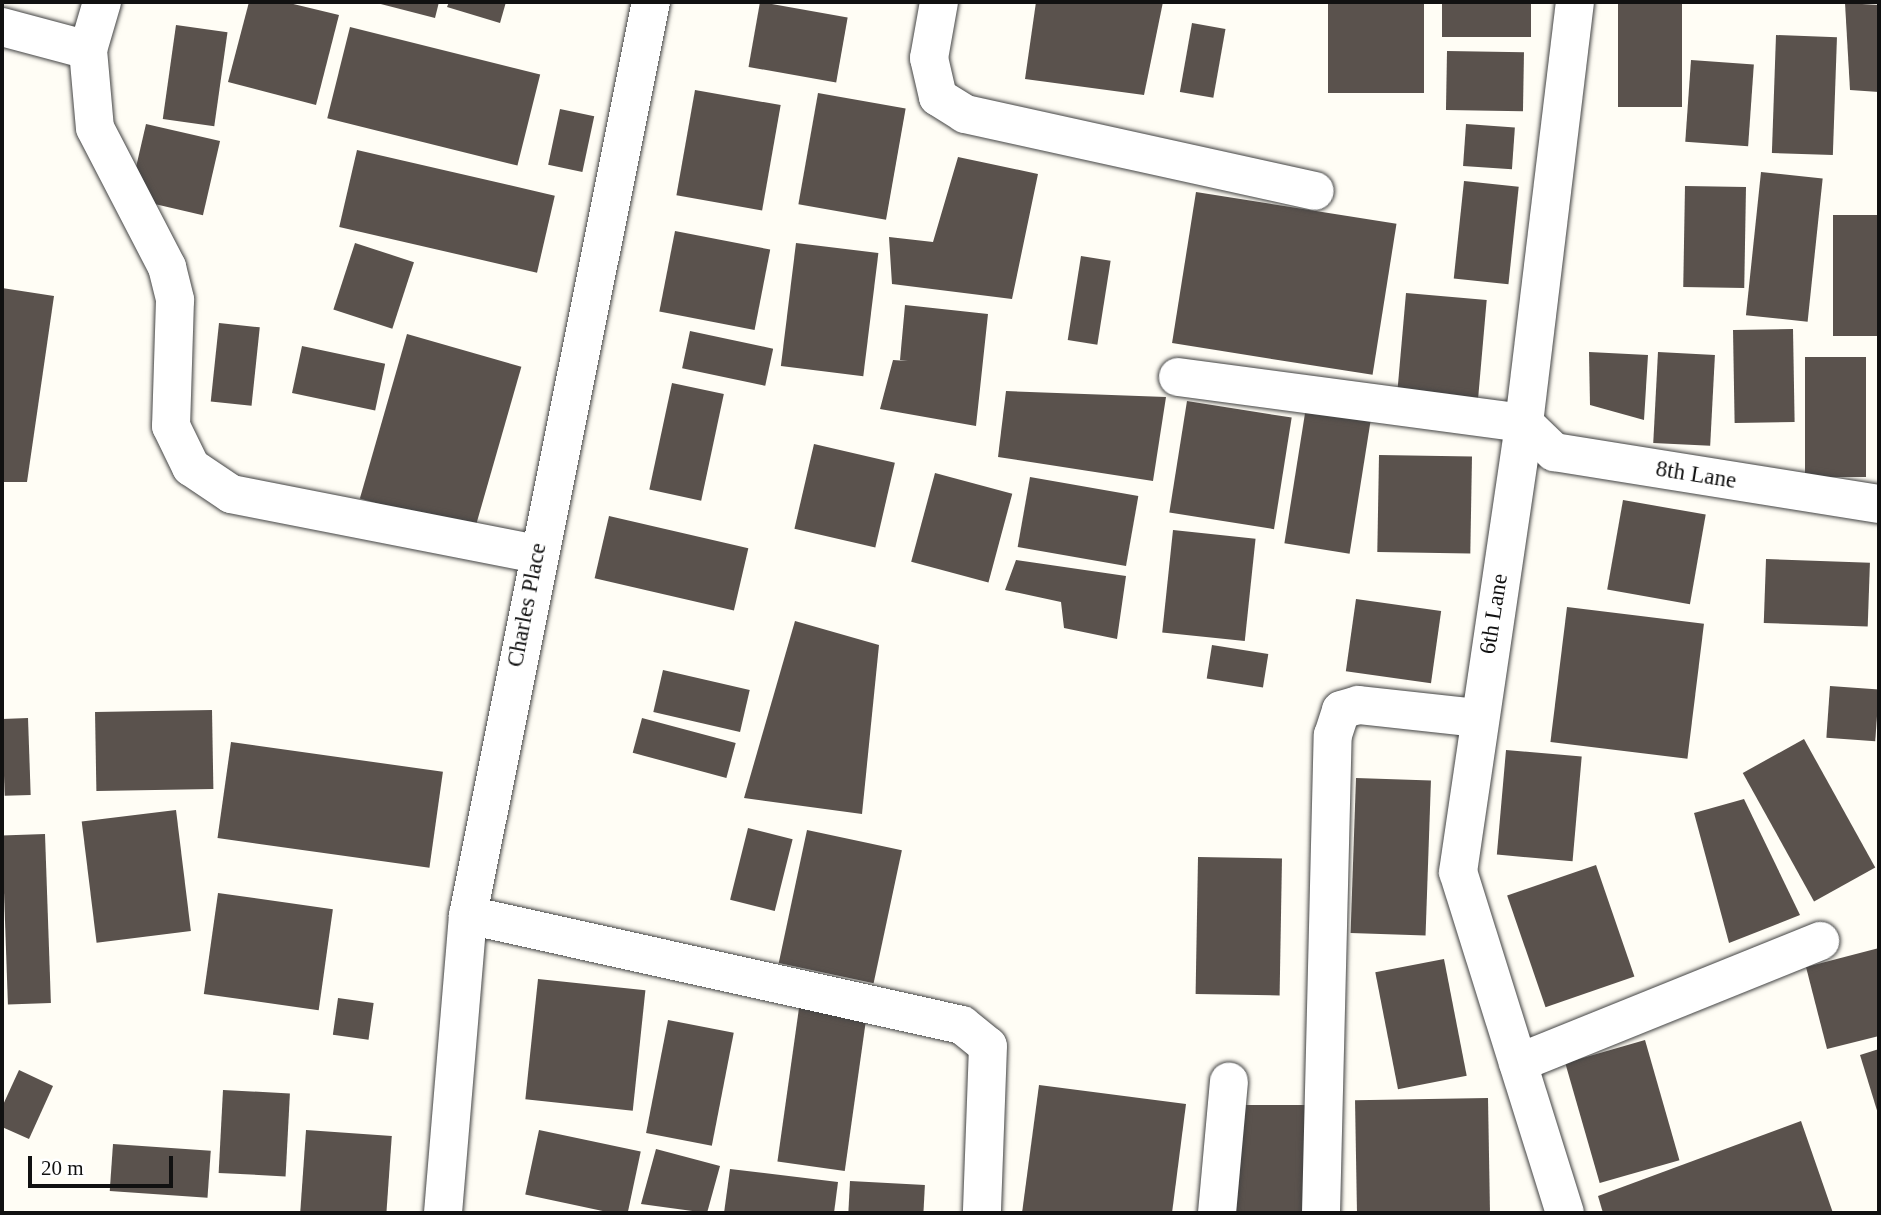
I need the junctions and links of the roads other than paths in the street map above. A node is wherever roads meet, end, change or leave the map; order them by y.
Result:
1 (103, 2) edge
2 (651, 2) edge
3 (939, 2) edge
4 (1575, 2) edge
5 (2, 27) edge
6 (88, 50) junction
7 (1315, 191) dead end
8 (1178, 377) dead end
9 (1524, 423) junction
10 (1879, 504) edge
11 (536, 554) junction
12 (1478, 718) junction
13 (468, 915) junction
14 (1820, 941) dead end
15 (1518, 1063) junction
16 (1229, 1082) dead end
17 (443, 1213) edge
18 (982, 1213) edge
19 (1217, 1213) edge
20 (1321, 1213) edge
21 (1565, 1213) edge

1 - 6 street
2 - 11 street, Charles Place
3 - 7 street
4 - 9 street, 6th Lane
5 - 6 street
6 - 11 street
8 - 9 street
9 - 10 street, 8th Lane
9 - 12 street, 6th Lane
11 - 13 street, Charles Place
12 - 15 street, 6th Lane
12 - 20 street
13 - 17 street, Charles Place
13 - 18 street
14 - 15 street
15 - 21 street, 6th Lane
16 - 19 street

